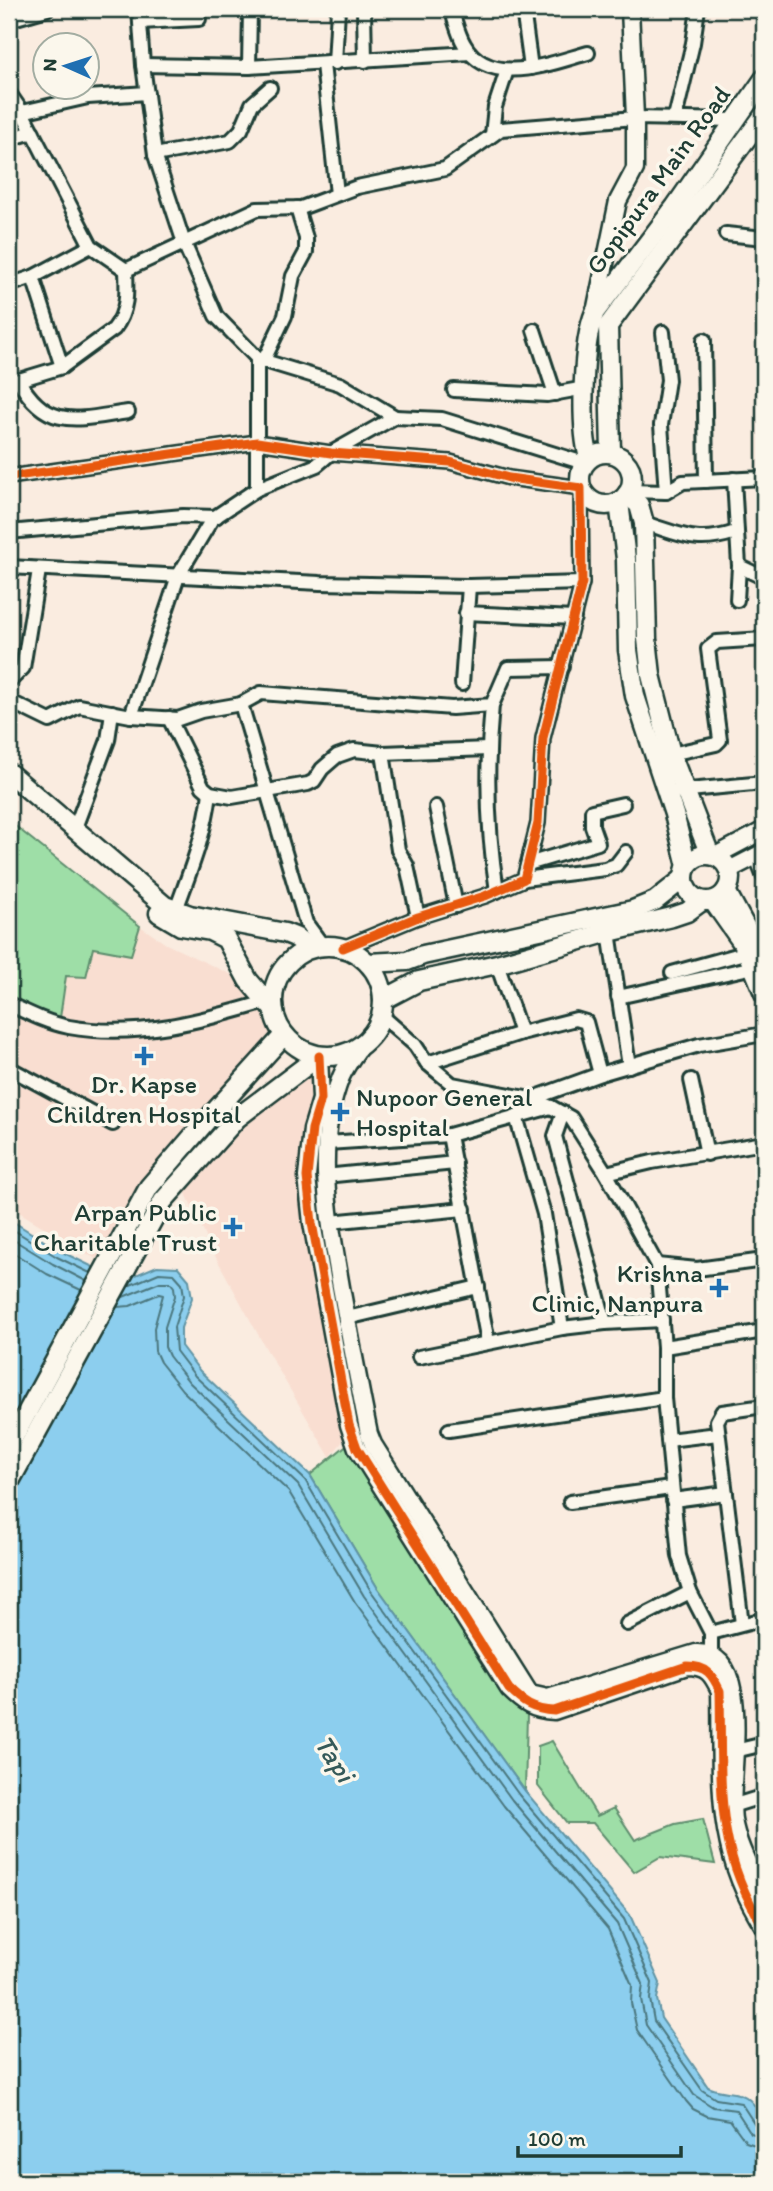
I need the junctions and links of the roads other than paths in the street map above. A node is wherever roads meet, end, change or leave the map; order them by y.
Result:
1 (47, 9) edge
2 (139, 9) edge
3 (250, 9) edge
4 (338, 9) edge
5 (364, 9) edge
6 (451, 9) edge
7 (523, 9) edge
8 (630, 9) edge
9 (698, 9) edge
10 (199, 19) dead end
11 (9, 20) edge
12 (140, 22) junction
13 (470, 53) junction
14 (588, 53) dead end
15 (365, 61) junction
16 (329, 63) junction
17 (143, 65) junction
18 (249, 66) junction
19 (531, 68) junction
20 (507, 70) junction
21 (764, 79) edge
22 (270, 88) dead end
23 (9, 93) edge
24 (146, 93) junction
25 (22, 111) junction
26 (764, 115) edge
27 (635, 118) junction
28 (675, 118) junction
29 (735, 120) junction
30 (33, 132) junction
31 (492, 135) junction
32 (9, 139) edge
33 (155, 155) junction
34 (337, 194) junction
35 (297, 208) junction
36 (726, 234) dead end
37 (764, 238) edge
38 (184, 243) junction
39 (91, 246) junction
40 (126, 270) junction
41 (33, 277) junction
42 (9, 285) edge
43 (595, 313) junction
44 (608, 326) junction
45 (534, 330) dead end
46 (663, 332) dead end
47 (704, 340) dead end
48 (261, 359) junction
49 (62, 367) junction
50 (14, 382) edge
51 (585, 388) junction
52 (454, 390) dead end
53 (555, 394) junction
54 (128, 412) dead end
55 (395, 417) junction
56 (257, 442) junction
57 (331, 453) junction
58 (611, 453) junction
59 (587, 460) junction
60 (9, 477) edge
61 (764, 478) edge
62 (734, 479) junction
63 (706, 481) junction
64 (581, 488) junction
65 (257, 489) junction
66 (666, 492) junction
67 (625, 496) junction
68 (216, 517) junction
69 (644, 523) junction
70 (9, 532) edge
71 (736, 532) junction
72 (739, 566) junction
73 (9, 567) edge
74 (39, 570) junction
75 (178, 576) junction
76 (764, 578) edge
77 (582, 583) junction
78 (469, 586) junction
79 (737, 600) dead end
80 (466, 613) junction
81 (574, 618) junction
82 (764, 639) edge
83 (562, 667) junction
84 (9, 682) edge
85 (462, 684) dead end
86 (9, 702) edge
87 (241, 704) junction
88 (492, 705) junction
89 (112, 712) junction
90 (131, 716) junction
91 (169, 718) junction
92 (488, 749) junction
93 (383, 753) junction
94 (671, 754) junction
95 (9, 773) edge
96 (764, 783) edge
97 (9, 787) edge
98 (675, 791) junction
99 (267, 792) junction
100 (210, 793) junction
101 (623, 804) dead end
102 (436, 807) dead end
103 (75, 828) junction
104 (764, 830) edge
105 (626, 852) dead end
106 (760, 853) edge
107 (713, 856) junction
108 (528, 864) junction
109 (729, 870) junction
110 (685, 872) junction
111 (764, 877) edge
112 (524, 880) junction
113 (497, 891) junction
114 (714, 898) junction
115 (456, 906) junction
116 (176, 910) junction
117 (418, 917) junction
118 (609, 932) junction
119 (317, 947) junction
120 (343, 948) junction
121 (755, 961) edge
122 (368, 963) junction
123 (497, 964) junction
124 (673, 973) dead end
125 (764, 993) edge
126 (618, 997) junction
127 (9, 1004) edge
128 (269, 1005) junction
129 (382, 1008) junction
130 (521, 1033) junction
131 (764, 1034) edge
132 (284, 1035) junction
133 (361, 1045) junction
134 (318, 1056) junction
135 (427, 1063) junction
136 (629, 1066) junction
137 (9, 1068) edge
138 (600, 1074) junction
139 (691, 1080) dead end
140 (531, 1099) junction
141 (557, 1110) junction
142 (516, 1116) junction
143 (113, 1124) dead end
144 (449, 1135) junction
145 (327, 1143) junction
146 (764, 1143) edge
147 (707, 1153) junction
148 (455, 1163) junction
149 (606, 1173) junction
150 (325, 1176) junction
151 (464, 1209) junction
152 (330, 1222) junction
153 (764, 1260) edge
154 (657, 1265) junction
155 (478, 1287) junction
156 (347, 1318) junction
157 (662, 1320) junction
158 (605, 1323) junction
159 (562, 1328) junction
160 (764, 1331) edge
161 (488, 1342) junction
162 (664, 1347) junction
163 (419, 1357) dead end
164 (664, 1398) junction
165 (764, 1406) edge
166 (449, 1430) dead end
167 (718, 1434) junction
168 (668, 1440) junction
169 (9, 1446) edge
170 (9, 1483) edge
171 (726, 1493) junction
172 (672, 1494) junction
173 (570, 1502) dead end
174 (690, 1592) junction
175 (764, 1619) edge
176 (627, 1624) dead end
177 (742, 1624) junction
178 (711, 1633) junction
179 (708, 1661) junction
180 (764, 1744) edge
181 (735, 1751) junction
182 (764, 1796) edge
183 (732, 1806) junction
184 (761, 1904) edge
185 (764, 1927) edge

1 - 11 street
2 - 12 street
3 - 18 street
4 - 16 street
5 - 15 street
6 - 13 street
7 - 19 street
8 - 27 street, Gopipura Main Road
9 - 28 street
10 - 12 street
12 - 17 street
13 - 15 street
13 - 20 street
14 - 19 street
15 - 16 street
16 - 18 street
16 - 34 street
17 - 18 street
17 - 24 street
19 - 20 street
20 - 31 street
21 - 29 main road, Gopipura Main Road
22 - 33 street
23 - 25 street
24 - 25 street
24 - 33 street
25 - 30 street
26 - 44 main road, Gopipura Main Road
27 - 28 street
27 - 31 street
27 - 43 street, Gopipura Main Road
28 - 29 street
29 - 43 main road, Gopipura Main Road
30 - 32 street
30 - 39 street
31 - 34 street
33 - 38 street
34 - 35 street
35 - 38 street
35 - 48 street
36 - 37 street
38 - 40 street
38 - 48 street
39 - 40 street
39 - 41 street
40 - 49 street
41 - 42 street
41 - 49 street
43 - 44 street, Gopipura Main Road
43 - 51 main road, Gopipura Main Road
44 - 58 main road
45 - 53 street
46 - 66 street
47 - 63 street
48 - 55 street
48 - 56 street
49 - 50 street
50 - 54 street
51 - 53 street
51 - 59 main road, Gopipura Main Road
52 - 53 street
55 - 57 street
55 - 59 street
56 - 57 street
56 - 60 street
56 - 65 street
57 - 64 street
57 - 65 street
58 - 59 main road
58 - 67 main road
59 - 64 main road
61 - 62 street
62 - 63 street
62 - 71 street
63 - 66 street
64 - 67 main road
64 - 77 street
65 - 68 street
66 - 67 street
67 - 69 main road
67 - 98 main road
68 - 70 street
68 - 75 street
69 - 71 street
69 - 94 main road
71 - 72 street
72 - 76 street
72 - 79 street
73 - 74 street
74 - 75 street
74 - 84 street
75 - 78 street
75 - 90 street
77 - 78 street
77 - 81 street
78 - 80 street
80 - 81 street
80 - 85 street
81 - 83 street
82 - 94 street
83 - 88 street
83 - 108 street
86 - 89 street
87 - 88 street
87 - 91 street
87 - 99 street
88 - 92 street
89 - 90 street
89 - 103 street
90 - 91 street
91 - 100 street
92 - 93 street
92 - 113 street
93 - 99 street
93 - 117 street
94 - 98 main road
95 - 103 main road
96 - 98 street
97 - 128 main road
98 - 107 main road
98 - 110 main road
99 - 100 street
99 - 119 street
100 - 116 street
101 - 108 street
102 - 115 street
103 - 116 main road
104 - 107 street
105 - 112 street
106 - 109 street
106 - 111 street
107 - 109 main road
107 - 110 main road
108 - 112 street
109 - 114 main road
110 - 114 main road
110 - 122 main road
112 - 113 street
113 - 115 street
114 - 118 main road
114 - 121 main road
115 - 117 street
116 - 119 main road
117 - 120 street
118 - 123 main road
118 - 126 street
119 - 120 main road
119 - 128 main road
120 - 122 main road
121 - 124 street
121 - 125 main road
121 - 126 street
122 - 129 main road
123 - 129 main road
123 - 130 street
126 - 136 street
127 - 128 street
128 - 132 main road
129 - 133 main road
129 - 135 street
130 - 135 street
130 - 138 street
131 - 136 street
132 - 134 main road
132 - 169 main road
133 - 134 main road
133 - 145 street
134 - 170 main road
134 - 179 street
135 - 140 street
136 - 138 street
137 - 143 street
138 - 140 street
139 - 147 street
140 - 141 street
141 - 142 street
141 - 149 street
141 - 158 street
142 - 144 street
142 - 159 street
144 - 145 street
144 - 148 street
145 - 150 street
146 - 147 street
147 - 149 street
148 - 150 street
148 - 151 street
149 - 154 street
150 - 152 street
151 - 152 street
151 - 155 street
152 - 156 street
153 - 154 street
154 - 157 street
155 - 156 street
155 - 161 street
156 - 179 street
157 - 158 street
157 - 162 street
158 - 159 street
159 - 161 street
160 - 162 street
161 - 163 street
162 - 164 street
164 - 166 street
164 - 168 street
165 - 167 street
167 - 168 street
167 - 171 street
168 - 172 street
171 - 172 street
171 - 177 street
172 - 173 street
172 - 174 street
174 - 176 street
174 - 178 street
175 - 177 street
177 - 178 street
178 - 179 street
179 - 181 street
179 - 184 street
180 - 181 street
181 - 183 street
182 - 183 street
183 - 184 street
184 - 185 street

